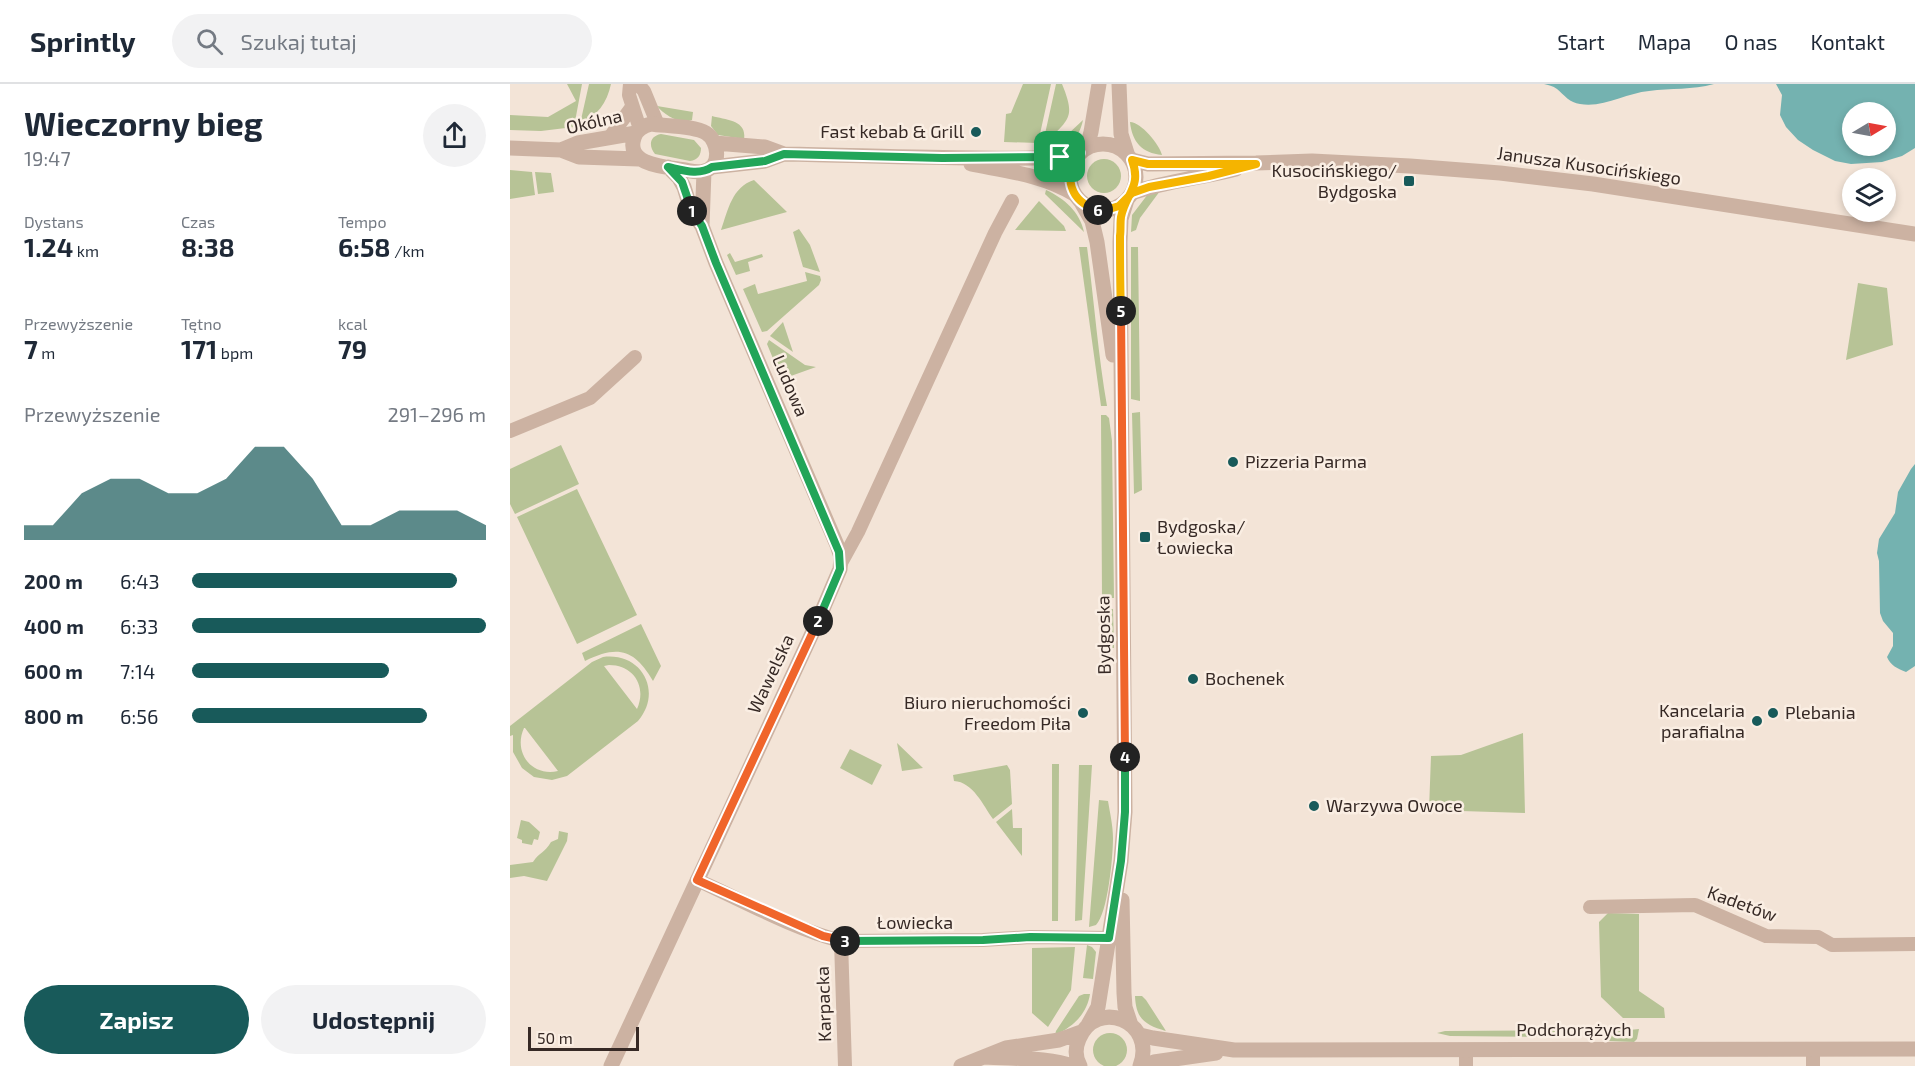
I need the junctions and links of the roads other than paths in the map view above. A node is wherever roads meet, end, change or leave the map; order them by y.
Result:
1 (630, 84) edge
2 (638, 84) edge
3 (1099, 84) edge
4 (1119, 84) edge
5 (632, 107) junction
6 (658, 125) junction
7 (638, 131) junction
8 (610, 137) junction
9 (715, 142) junction
10 (510, 148) edge
11 (561, 150) junction
12 (1083, 150) junction
13 (784, 154) junction
14 (1130, 157) junction
15 (942, 158) junction
16 (639, 159) junction
17 (1256, 164) junction
18 (729, 165) junction
19 (668, 167) junction
20 (708, 169) junction
21 (704, 190) junction
22 (1130, 197) junction
23 (1078, 198) junction
24 (1012, 201) dead end
25 (702, 226) junction
26 (1915, 234) edge
27 (635, 357) dead end
28 (1121, 409) junction
29 (510, 431) edge
30 (841, 563) junction
31 (1121, 861) junction
32 (697, 880) junction
33 (1590, 907) dead end
34 (1109, 938) junction
35 (841, 941) junction
36 (1915, 944) edge
37 (1085, 1028) junction
38 (1135, 1030) junction
39 (1813, 1049) junction
40 (1915, 1049) edge
41 (1234, 1050) junction
42 (1467, 1050) junction
43 (982, 1057) junction
44 (610, 1066) edge
45 (845, 1066) edge
46 (961, 1066) edge
47 (1071, 1066) edge
48 (1080, 1066) edge
49 (1141, 1066) edge
50 (1466, 1066) edge
51 (1813, 1066) edge

1 - 5 street
2 - 6 street
3 - 12 street
4 - 14 street
5 - 7 street
5 - 8 street
6 - 7 street, Okólna
6 - 9 street
7 - 8 street, Okólna
7 - 16 street
8 - 11 street, Okólna
9 - 13 street
9 - 20 street, Ludowa
10 - 11 street, Okólna
11 - 16 street, Okólna
12 - 14 street
12 - 15 street
12 - 23 street
13 - 15 street
13 - 18 street
14 - 17 street, Janusza Kusocińskiego
14 - 22 street
15 - 23 street
16 - 19 street, Okólna
17 - 22 street, Janusza Kusocińskiego
17 - 26 street, Janusza Kusocińskiego
18 - 20 street
18 - 21 street
19 - 20 street, Okólna
19 - 25 street, Ludowa
20 - 21 street, Ludowa
21 - 25 street, Ludowa
22 - 23 street
22 - 28 street, Bydgoska
23 - 28 street, Bydgoska
24 - 30 street, Wawelska
25 - 30 street, Ludowa
27 - 29 street
28 - 31 street, Bydgoska
30 - 32 street, Wawelska
31 - 34 street, Bydgoska
31 - 38 street, Bydgoska
32 - 35 street, Łowiecka
32 - 44 street, Wawelska
33 - 36 street, Kadetów
34 - 35 street, Łowiecka
34 - 37 street, Bydgoska
35 - 45 street, Karpacka
37 - 38 street, Podchorążych
37 - 43 street
37 - 48 street, Bydgoska
38 - 41 street, Podchorążych
38 - 49 street, Bydgoska
39 - 40 street, Podchorążych
39 - 42 street, Podchorążych
39 - 51 street
41 - 42 street, Podchorążych
41 - 49 street, Podchorążych
42 - 50 street
43 - 46 street
43 - 47 street

